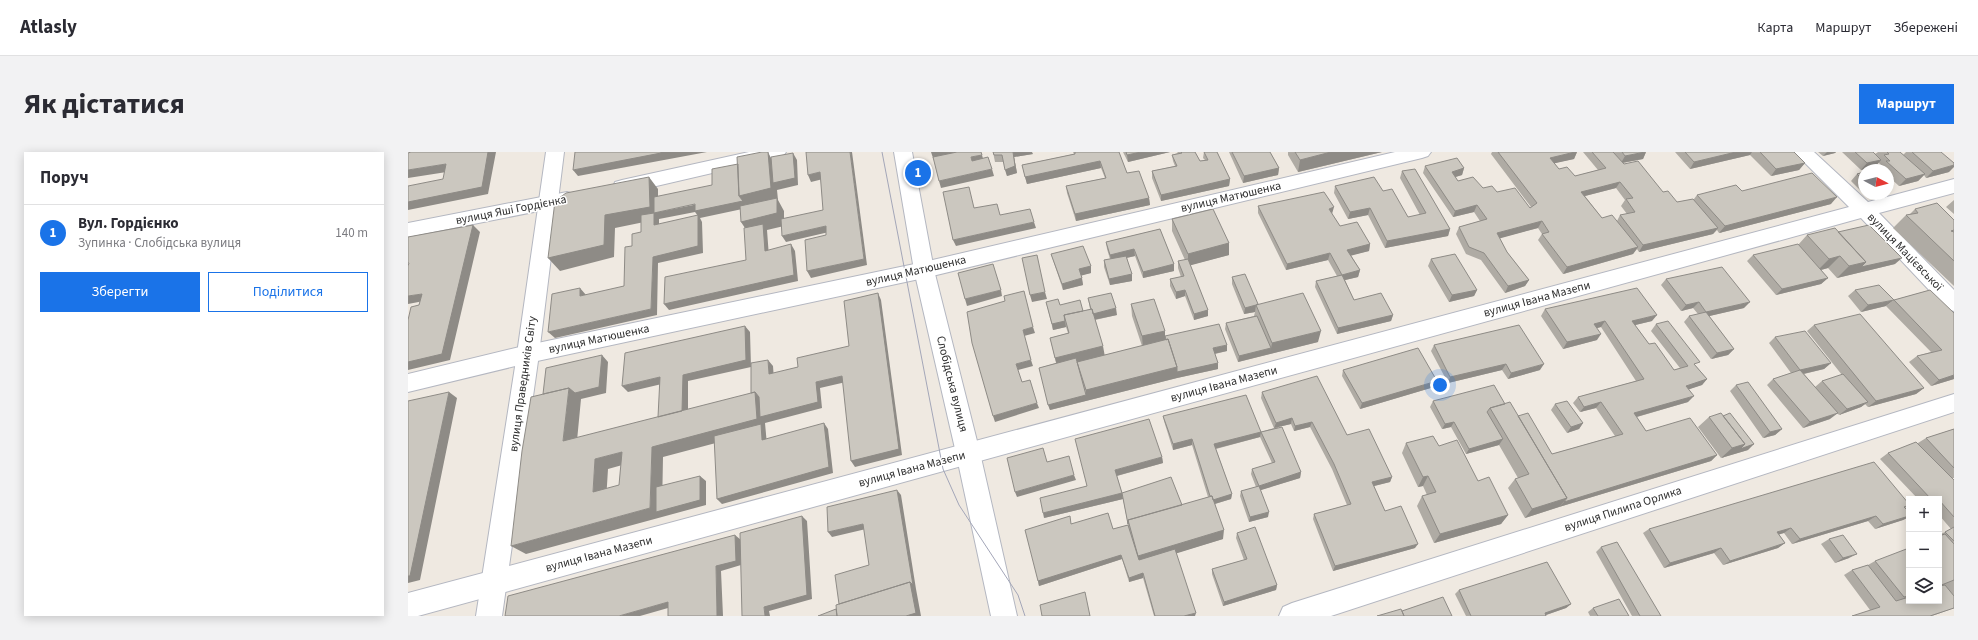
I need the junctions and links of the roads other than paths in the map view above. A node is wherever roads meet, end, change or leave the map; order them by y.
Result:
1 (555, 152) edge
2 (777, 152) edge
3 (903, 152) edge
4 (1422, 152) edge
5 (1803, 152) edge
6 (1954, 186) edge
7 (548, 204) junction
8 (1864, 210) junction
9 (408, 230) edge
10 (924, 270) junction
11 (1954, 303) edge
12 (528, 354) junction
13 (408, 383) edge
14 (1954, 403) edge
15 (968, 453) junction
16 (494, 582) junction
17 (408, 606) edge
18 (489, 616) edge
19 (1004, 616) edge
20 (1292, 616) edge

1 - 7 street, вулиця Праведників Світу
2 - 7 street, вулиця Яші Гордієнка
3 - 10 street, Слобідська вулиця
4 - 10 street, вулиця Матюшенка
5 - 8 street, вулиця Мацієвської
6 - 8 street, вулиця Івана Мазепи
7 - 9 street, вулиця Яші Гордієнка
7 - 12 street, вулиця Праведників Світу
8 - 11 street, вулиця Мацієвської
8 - 15 street, вулиця Івана Мазепи
10 - 12 street, вулиця Матюшенка
10 - 15 street, Слобідська вулиця
12 - 13 street, вулиця Матюшенка
12 - 16 street, вулиця Праведників Світу
14 - 20 street, вулиця Пилипа Орлика
15 - 16 street, вулиця Івана Мазепи
15 - 19 street, Слобідська вулиця
16 - 17 street, вулиця Івана Мазепи
16 - 18 street, вулиця Праведників Світу

